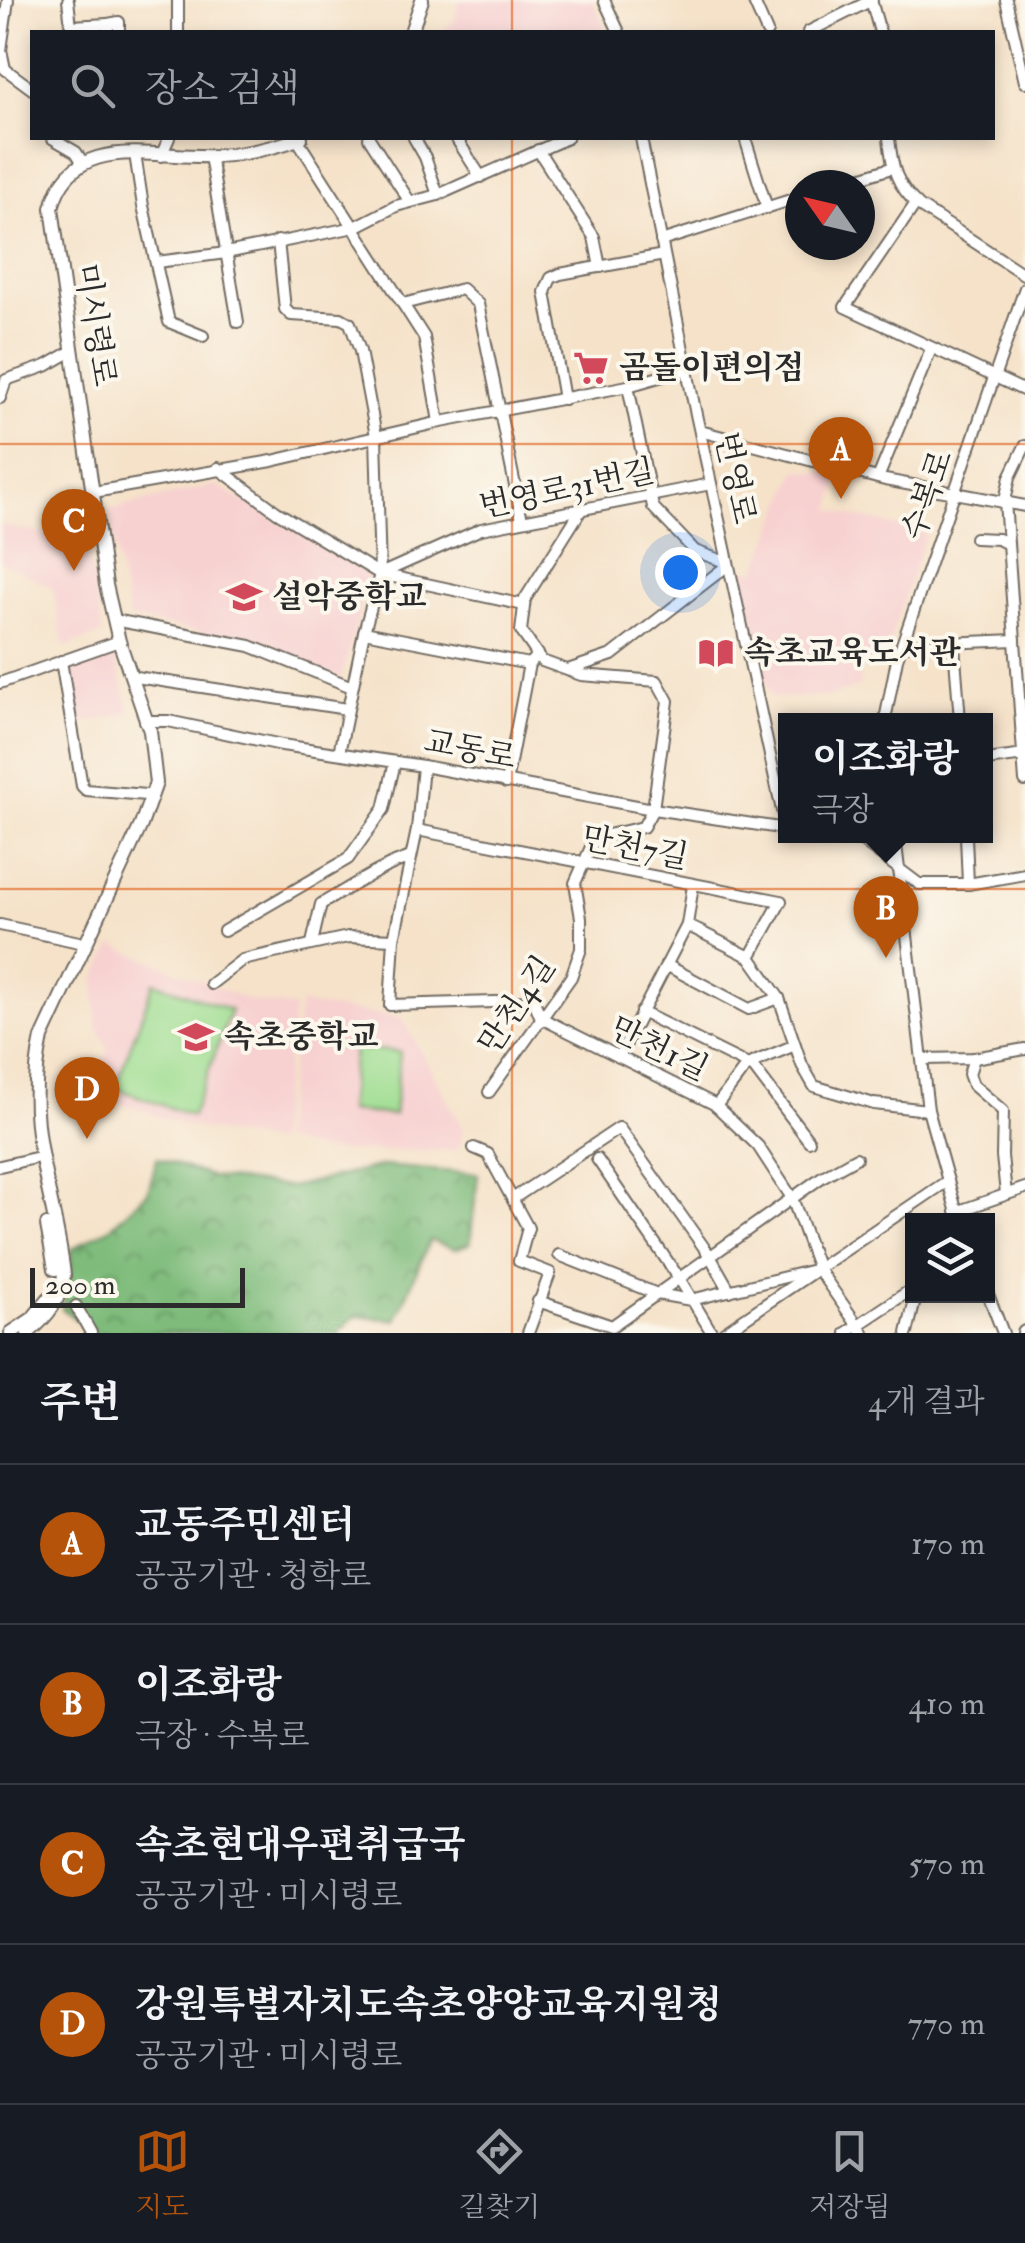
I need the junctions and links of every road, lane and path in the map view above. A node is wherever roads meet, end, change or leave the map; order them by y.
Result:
1 (8, 0) edge
2 (68, 0) edge
3 (178, 0) edge
4 (422, 0) edge
5 (604, 0) edge
6 (753, 0) edge
7 (871, 0) edge
8 (1006, 0) edge
9 (108, 28) edge
10 (178, 30) edge
11 (412, 30) edge
12 (618, 30) edge
13 (765, 30) edge
14 (812, 30) edge
15 (879, 30) edge
16 (1025, 82) edge
17 (30, 87) edge
18 (55, 140) edge
19 (169, 140) edge
20 (292, 140) edge
21 (299, 140) edge
22 (370, 140) edge
23 (415, 140) edge
24 (457, 140) edge
25 (562, 140) edge
26 (641, 140) edge
27 (746, 140) edge
28 (889, 140) edge
29 (538, 150) junction
30 (135, 154) junction
31 (161, 156) junction
32 (210, 156) junction
33 (83, 163) junction
34 (891, 168) junction
35 (875, 173) edge
36 (481, 177) junction
37 (438, 196) junction
38 (410, 202) junction
39 (785, 202) edge
40 (916, 203) junction
41 (767, 208) junction
42 (354, 227) junction
43 (661, 241) junction
44 (278, 242) junction
45 (226, 253) junction
46 (664, 255) junction
47 (157, 262) junction
48 (600, 266) junction
49 (1025, 275) edge
50 (1025, 288) edge
51 (403, 304) junction
52 (238, 322) dead end
53 (203, 336) dead end
54 (931, 349) junction
55 (72, 351) junction
56 (687, 369) junction
57 (995, 377) junction
58 (3, 381) edge
59 (628, 386) junction
60 (1025, 391) edge
61 (0, 398) edge
62 (564, 399) junction
63 (500, 411) junction
64 (440, 422) junction
65 (700, 431) junction
66 (376, 436) junction
67 (1025, 446) edge
68 (218, 468) junction
69 (878, 478) junction
70 (711, 484) junction
71 (94, 492) junction
72 (956, 495) junction
73 (650, 498) junction
74 (1004, 501) junction
75 (1025, 506) edge
76 (581, 510) junction
77 (522, 520) junction
78 (975, 538) dead end
79 (1008, 544) junction
80 (728, 564) junction
81 (380, 574) junction
82 (524, 605) junction
83 (114, 620) junction
84 (364, 632) junction
85 (1015, 640) junction
86 (119, 642) junction
87 (902, 644) junction
88 (954, 645) junction
89 (540, 658) junction
90 (61, 661) junction
91 (529, 664) junction
92 (1021, 668) edge
93 (567, 670) junction
94 (136, 678) dead end
95 (0, 682) edge
96 (352, 687) junction
97 (347, 709) junction
98 (885, 713) edge
99 (959, 713) edge
100 (145, 721) junction
101 (339, 753) junction
102 (1024, 756) edge
103 (993, 759) edge
104 (395, 762) junction
105 (423, 766) junction
106 (1025, 780) edge
107 (506, 783) junction
108 (778, 792) edge
109 (146, 796) junction
110 (653, 809) junction
111 (778, 828) edge
112 (417, 830) junction
113 (871, 843) edge
114 (896, 843) edge
115 (966, 843) edge
116 (412, 857) junction
117 (581, 864) junction
118 (900, 869) junction
119 (1025, 874) edge
120 (692, 884) junction
121 (968, 884) junction
122 (0, 925) edge
123 (688, 925) junction
124 (224, 931) dead end
125 (394, 939) junction
126 (82, 943) junction
127 (312, 943) junction
128 (750, 957) junction
129 (666, 965) junction
130 (211, 984) dead end
131 (779, 998) junction
132 (641, 1012) junction
133 (541, 1018) junction
134 (794, 1045) junction
135 (1025, 1049) edge
136 (619, 1057) junction
137 (974, 1058) junction
138 (924, 1059) junction
139 (747, 1065) junction
140 (488, 1092) dead end
141 (716, 1106) junction
142 (928, 1110) junction
143 (809, 1140) dead end
144 (474, 1148) dead end
145 (36, 1158) junction
146 (596, 1158) dead end
147 (856, 1158) dead end
148 (0, 1166) edge
149 (946, 1182) junction
150 (1025, 1188) edge
151 (1006, 1194) junction
152 (514, 1198) junction
153 (792, 1198) junction
154 (956, 1213) edge
155 (964, 1213) edge
156 (559, 1255) dead end
157 (710, 1256) junction
158 (818, 1269) junction
159 (678, 1278) junction
160 (730, 1291) junction
161 (657, 1294) junction
162 (905, 1298) edge
163 (691, 1300) junction
164 (538, 1301) junction
165 (912, 1303) edge
166 (991, 1303) edge
167 (76, 1306) dead end
168 (860, 1329) edge
169 (11, 1333) edge
170 (28, 1333) edge
171 (91, 1333) edge
172 (528, 1333) edge
173 (712, 1333) edge
174 (723, 1333) edge
175 (846, 1333) edge
176 (908, 1333) edge
177 (1003, 1333) edge

1 - 17 street
2 - 9 street
3 - 10 street
4 - 11 main road
5 - 12 street
6 - 13 street
7 - 14 street
7 - 15 street
8 - 16 street
18 - 33 street
19 - 31 street
20 - 32 main road
21 - 42 street
22 - 38 street
23 - 37 street
24 - 36 street
25 - 29 street
26 - 43 street, 번영로
27 - 41 street
28 - 34 street
29 - 36 street
29 - 48 street
30 - 31 main road
30 - 33 main road
30 - 47 street
31 - 32 main road
32 - 45 street
33 - 55 main road, 미시령로
34 - 35 street
34 - 40 street
36 - 37 street
37 - 38 street
38 - 42 street
39 - 41 street
40 - 49 street
40 - 54 street
41 - 43 street
42 - 44 street
42 - 51 street
43 - 46 street, 번영로
44 - 45 street
44 - 66 street
45 - 47 street
45 - 52 street
46 - 48 street
46 - 56 street, 번영로
47 - 53 street
48 - 62 street
50 - 57 street, 수복로
51 - 63 street
51 - 64 street
54 - 57 street
54 - 69 street
55 - 58 street
55 - 71 main road, 미시령로
56 - 59 street
56 - 65 street, 번영로
57 - 60 street
57 - 72 street, 수복로
58 - 61 street
59 - 62 street
59 - 73 street
62 - 63 street
63 - 64 street
63 - 77 street
64 - 66 street
65 - 69 street
65 - 70 street, 번영로
66 - 68 street
66 - 81 street
67 - 74 street
68 - 71 street
68 - 81 street
69 - 72 street
70 - 73 street, 번영로31번길
70 - 80 street, 번영로
71 - 83 main road, 미시령로
72 - 74 street
72 - 87 street, 수복로
73 - 76 street, 번영로31번길
73 - 80 street
74 - 75 street
74 - 79 street
76 - 77 street, 번영로31번길
76 - 82 street
77 - 81 street, 번영로31번길
78 - 79 street
79 - 85 street
80 - 93 street
80 - 108 street, 번영로
81 - 82 street
81 - 84 street
82 - 89 street
83 - 86 main road, 미시령로
83 - 96 street
84 - 91 street
84 - 96 street
85 - 88 street
85 - 92 street
86 - 90 street
86 - 100 main road, 미시령로
87 - 88 street
87 - 98 street, 수복로
88 - 99 street
89 - 91 street
89 - 93 street
90 - 95 street
90 - 109 street
91 - 107 street
92 - 102 street
93 - 110 street
94 - 97 street
96 - 97 street
97 - 101 street
100 - 101 street, 교동로
100 - 109 main road, 미시령로
100 - 126 main road, 미시령로
101 - 104 street, 교동로
102 - 103 street
102 - 106 street
104 - 105 street, 교동로
104 - 124 street
105 - 107 street, 교동로
105 - 112 street, 만천1길
107 - 110 street, 교동로
109 - 126 main road, 미시령로
110 - 111 street, 교동로
110 - 117 street
112 - 116 street, 만천1길
112 - 117 street, 만천7길
113 - 118 street
114 - 118 street
115 - 121 street
116 - 125 street, 만천1길
116 - 127 street
117 - 120 street, 만천7길
117 - 133 street, 만천4길
118 - 121 street
118 - 138 street
119 - 121 street
120 - 123 street
120 - 128 street, 만천7길
122 - 126 street
123 - 128 street, 만천7길
123 - 129 street
125 - 127 street
125 - 133 street, 만천1길
126 - 145 main road, 미시령로
127 - 130 street
128 - 131 street, 만천7길
129 - 131 street
129 - 132 street
131 - 134 street, 만천7길
132 - 136 street
132 - 139 street
133 - 136 street, 만천1길
133 - 140 street, 만천4길
134 - 139 street
134 - 142 street, 만천7길
135 - 137 street
136 - 141 street, 만천1길
137 - 138 street
137 - 151 street
138 - 142 street
139 - 141 street
139 - 143 street
141 - 153 street, 만천1길
142 - 149 street
144 - 152 street
145 - 148 street
145 - 169 main road, 미시령로
145 - 170 main road, 미시령로
146 - 159 street
147 - 153 street
149 - 154 street
149 - 158 street
150 - 151 street
151 - 155 street
152 - 157 street
152 - 164 street
153 - 157 street
153 - 158 street, 만천1길
156 - 161 street
157 - 159 street
157 - 160 street
158 - 160 street
158 - 168 street, 만천1길
158 - 174 street
159 - 161 street
159 - 163 street
160 - 163 street
161 - 163 street
161 - 164 street
162 - 168 street
163 - 173 street
164 - 172 street
165 - 176 street
166 - 177 street
167 - 171 street
168 - 175 street

